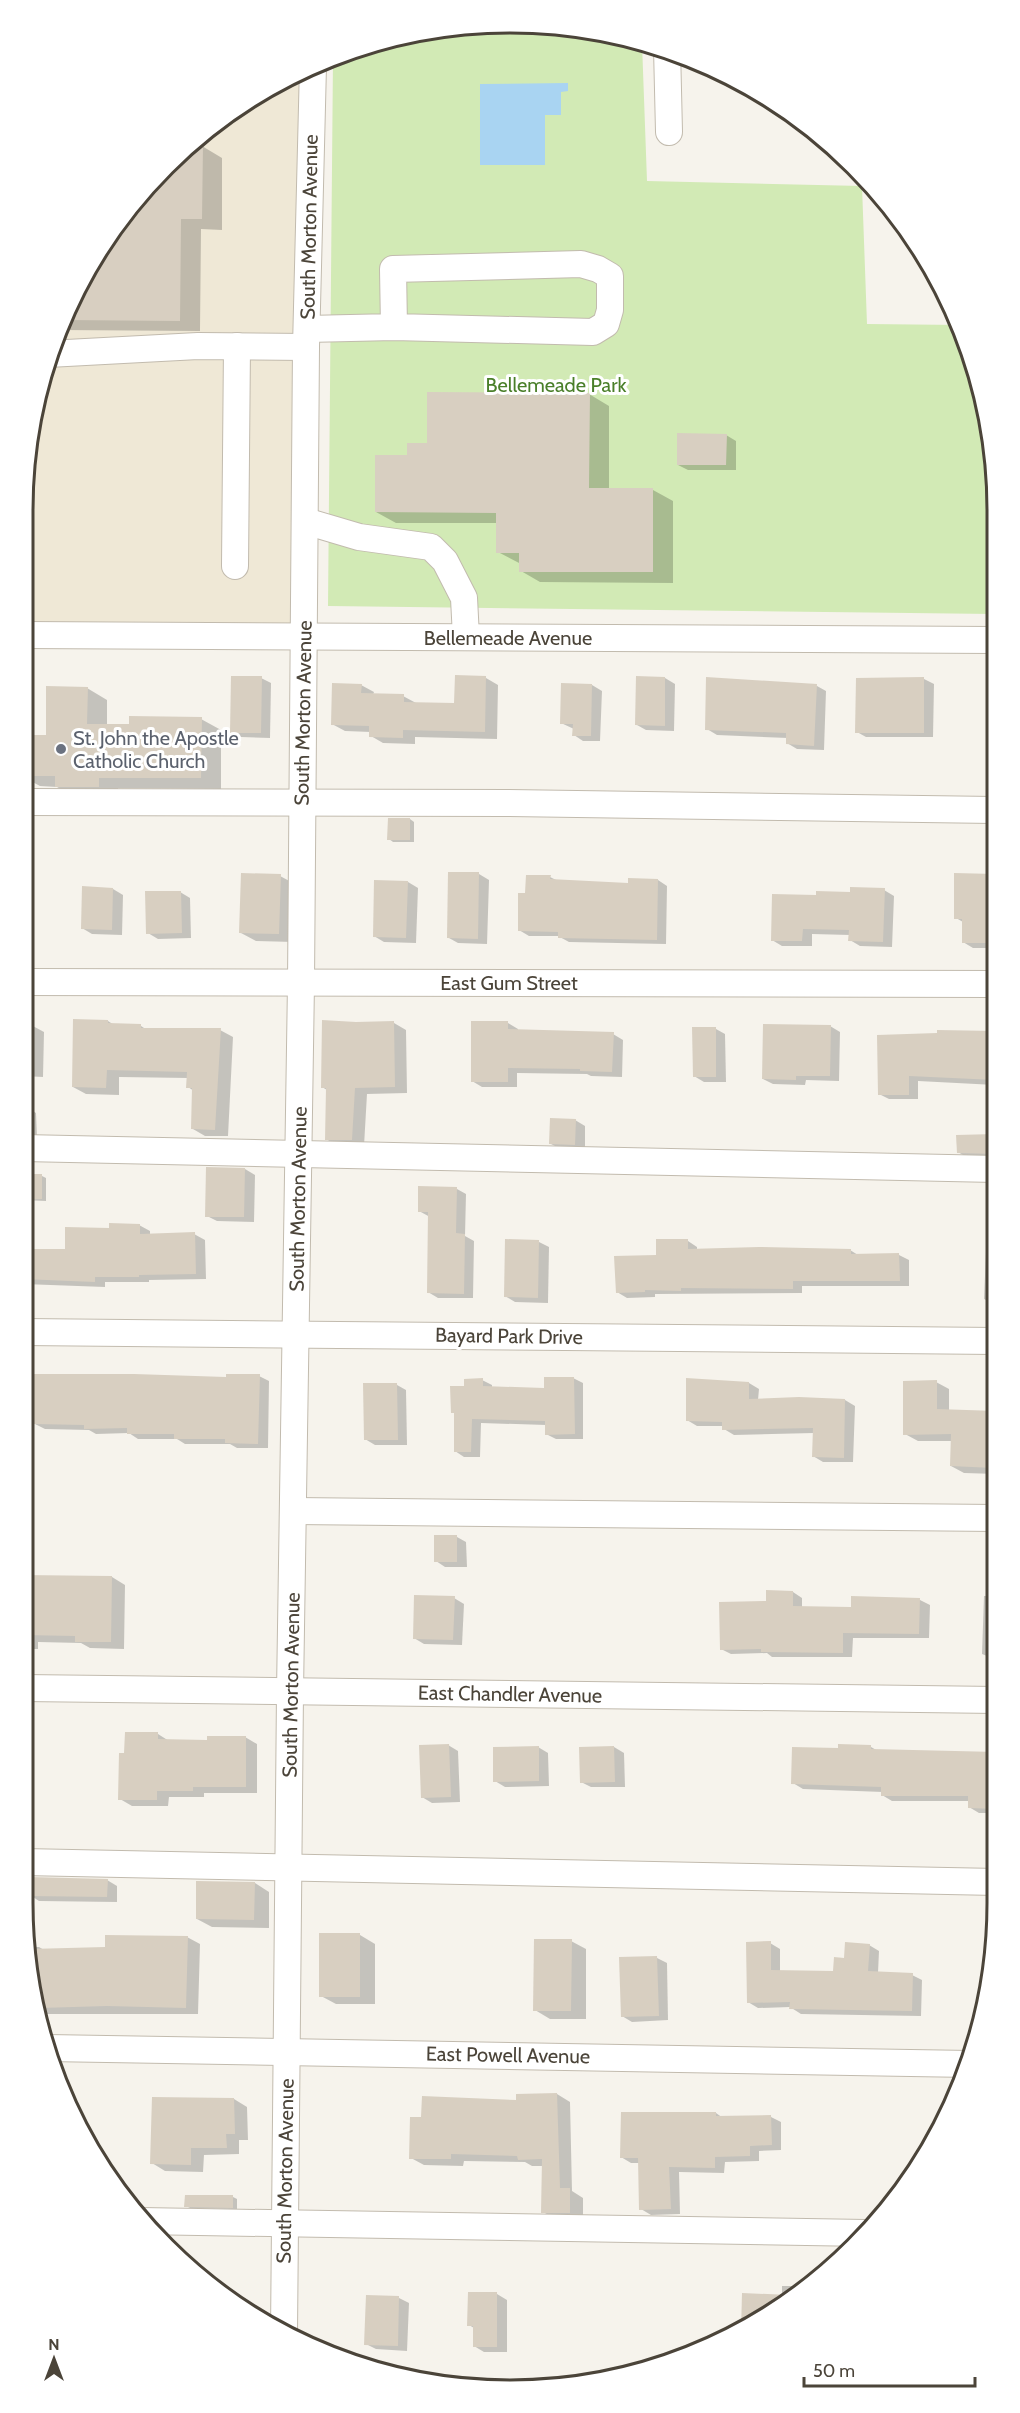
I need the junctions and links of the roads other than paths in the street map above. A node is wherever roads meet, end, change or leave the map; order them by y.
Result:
1 (667, 60) edge
2 (313, 76) edge
3 (669, 132) dead end
4 (394, 327) junction
5 (306, 338) junction
6 (237, 346) junction
7 (59, 353) edge
8 (305, 521) junction
9 (235, 566) dead end
10 (33, 635) edge
11 (304, 637) junction
12 (466, 638) junction
13 (987, 640) edge
14 (33, 802) edge
15 (301, 805) junction
16 (987, 810) edge
17 (33, 982) edge
18 (301, 983) junction
19 (987, 984) edge
20 (33, 1148) edge
21 (298, 1154) junction
22 (987, 1169) edge
23 (33, 1332) edge
24 (296, 1334) junction
25 (987, 1341) edge
26 (294, 1511) junction
27 (987, 1518) edge
28 (33, 1688) edge
29 (290, 1692) junction
30 (987, 1700) edge
31 (33, 1862) edge
32 (289, 1866) junction
33 (987, 1882) edge
34 (56, 2048) edge
35 (286, 2052) junction
36 (959, 2064) edge
37 (154, 2221) edge
38 (285, 2223) junction
39 (854, 2233) edge
40 (284, 2323) edge

1 - 3 street
2 - 5 street, South Morton Avenue
4 - 4 street
4 - 5 street
5 - 6 street
5 - 8 street, South Morton Avenue
6 - 7 street
6 - 9 street
8 - 11 street, South Morton Avenue
8 - 12 street
10 - 11 street, Bellemeade Avenue
11 - 12 street, Bellemeade Avenue
11 - 15 street, South Morton Avenue
12 - 13 street, Bellemeade Avenue
14 - 15 street
15 - 16 street
15 - 18 street, South Morton Avenue
17 - 18 street, East Gum Street
18 - 19 street, East Gum Street
18 - 21 street, South Morton Avenue
20 - 21 street
21 - 22 street
21 - 24 street, South Morton Avenue
23 - 24 street, Bayard Park Drive
24 - 25 street, Bayard Park Drive
24 - 26 street, South Morton Avenue
26 - 27 street
26 - 29 street, South Morton Avenue
28 - 29 street, East Chandler Avenue
29 - 30 street, East Chandler Avenue
29 - 32 street, South Morton Avenue
31 - 32 street
32 - 33 street
32 - 35 street, South Morton Avenue
34 - 35 street, East Powell Avenue
35 - 36 street, East Powell Avenue
35 - 38 street, South Morton Avenue
37 - 38 street
38 - 39 street
38 - 40 street, South Morton Avenue

